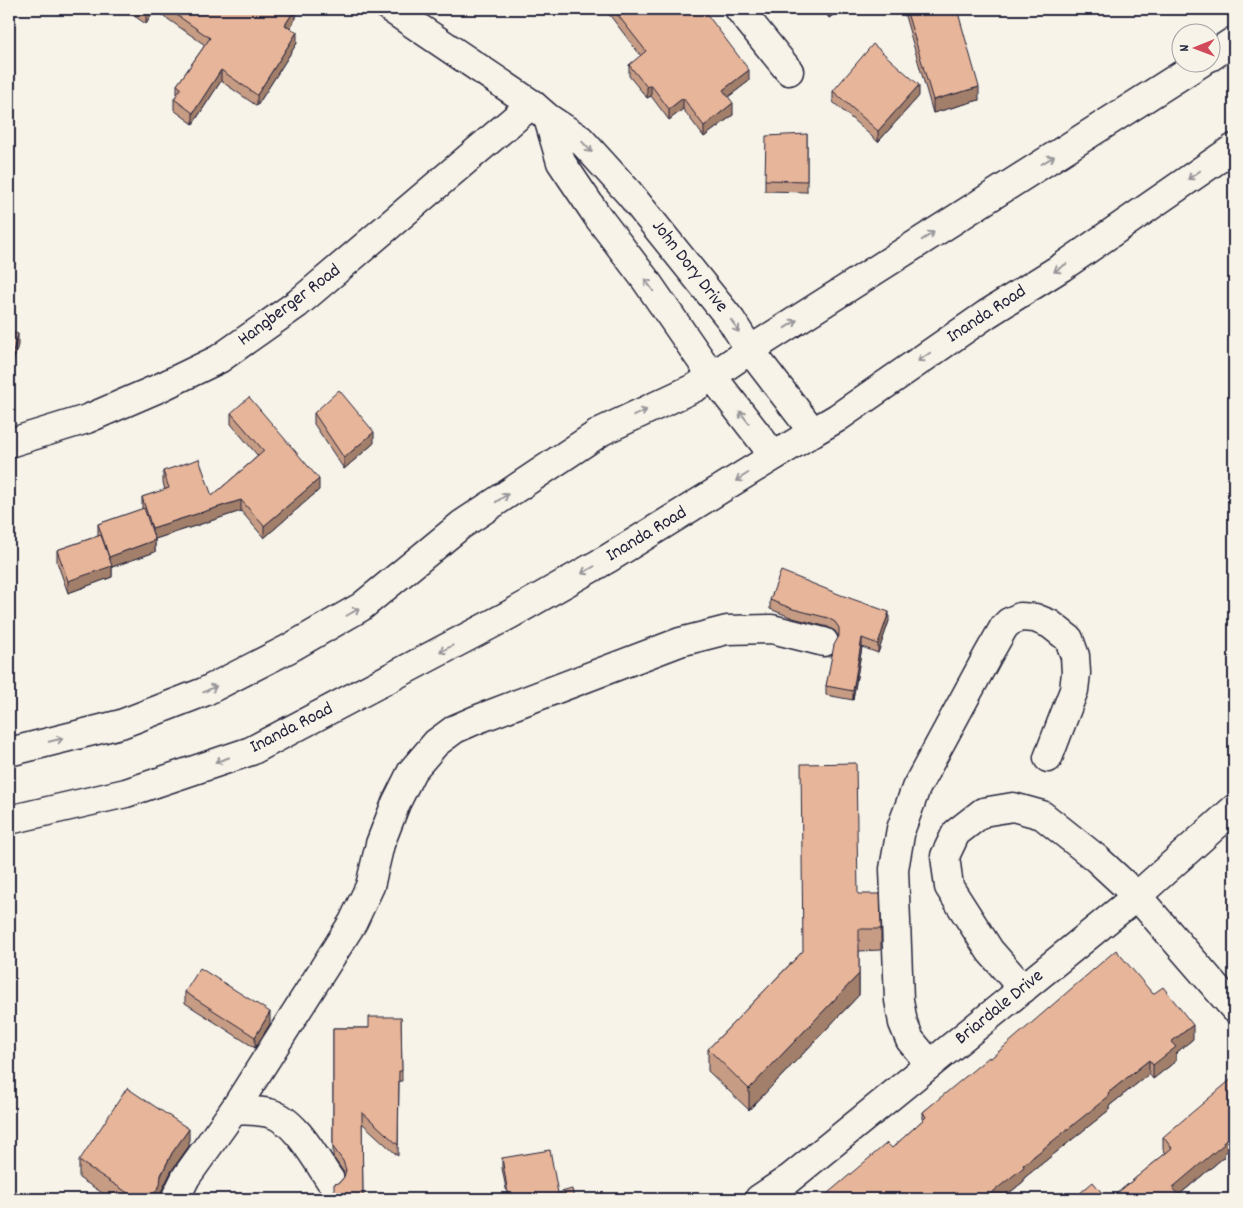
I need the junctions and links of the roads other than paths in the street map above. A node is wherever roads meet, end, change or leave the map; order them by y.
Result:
1 (391, 9) edge
2 (739, 9) edge
3 (1234, 41) edge
4 (1220, 50) edge
5 (789, 71) dead end
6 (1186, 72) edge
7 (540, 111) junction
8 (1234, 148) edge
9 (750, 350) junction
10 (712, 376) junction
11 (813, 432) junction
12 (9, 443) edge
13 (774, 456) junction
14 (824, 642) dead end
15 (9, 752) edge
16 (1048, 758) dead end
17 (1234, 809) edge
18 (9, 820) edge
19 (1137, 896) junction
20 (1023, 989) junction
21 (1234, 1008) edge
22 (930, 1064) junction
23 (234, 1110) junction
24 (330, 1180) dead end
25 (175, 1199) edge
26 (759, 1199) edge

1 - 7 street, John Dory Drive
2 - 5 street
3 - 4 street
9 -> 6 street
7 -> 9 street, John Dory Drive
10 -> 7 street
7 - 12 street, Hangberger Road
8 -> 11 street, Inanda Road
9 - 10 street
9 - 11 street, John Dory Drive
13 -> 10 street
15 -> 10 street
11 - 13 street, Inanda Road
13 -> 18 street, Inanda Road
14 - 23 street
16 - 22 street
17 - 19 street, Briardale Drive
19 - 20 street, Briardale Drive
19 - 20 street
19 - 21 street
20 - 22 street, Briardale Drive
22 - 26 street, Briardale Drive
23 - 24 street
23 - 25 street

